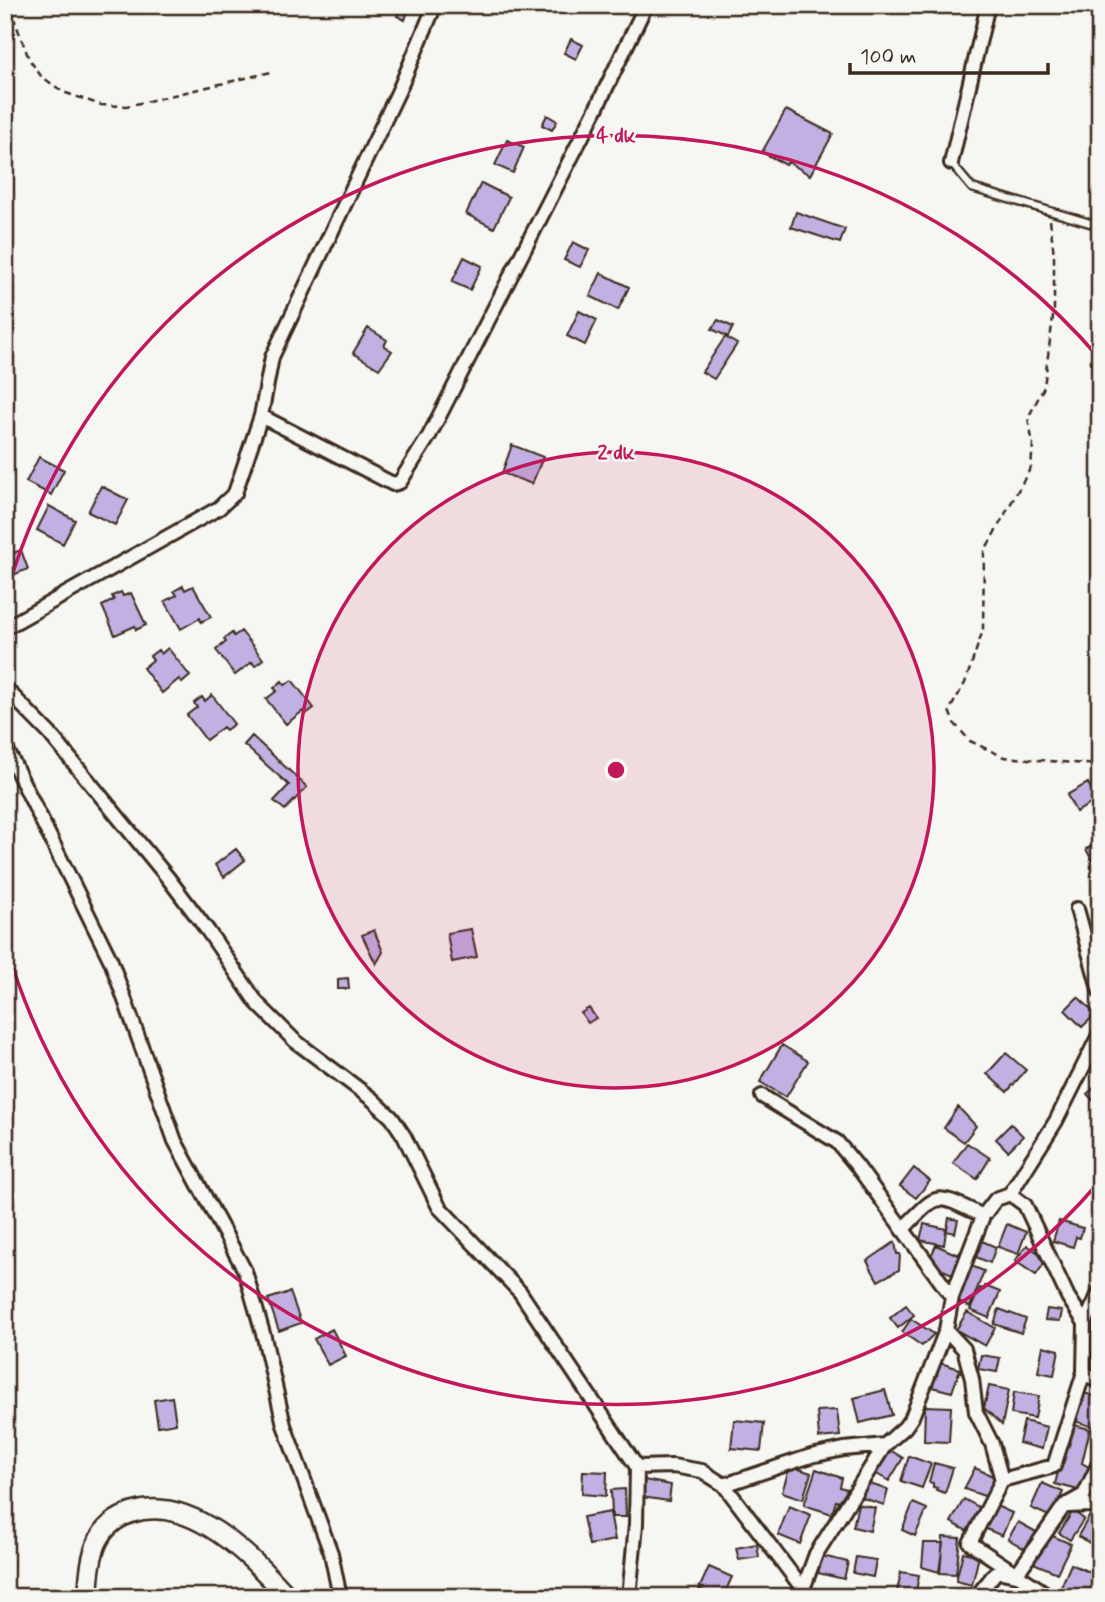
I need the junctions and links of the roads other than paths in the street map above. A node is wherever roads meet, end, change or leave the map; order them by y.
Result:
1 (435, 5) edge
2 (646, 5) edge
3 (988, 5) edge
4 (951, 163) joint
5 (1100, 226) edge
6 (261, 416) junction
7 (5, 628) edge
8 (5, 688) edge
9 (5, 746) edge
10 (1077, 909) dead end
11 (1096, 964) edge
12 (1100, 992) edge
13 (1100, 1034) edge
14 (762, 1096) dead end
15 (1010, 1194) junction
16 (983, 1216) junction
17 (902, 1230) junction
18 (1100, 1292) edge
19 (952, 1297) junction
20 (1086, 1323) junction
21 (946, 1330) junction
22 (1084, 1372) junction
23 (1100, 1383) edge
24 (885, 1445) junction
25 (1100, 1461) edge
26 (637, 1467) junction
27 (1002, 1480) junction
28 (724, 1485) junction
29 (1064, 1506) junction
30 (1100, 1508) edge
31 (1016, 1576) junction
32 (806, 1593) edge
33 (88, 1597) edge
34 (288, 1597) edge
35 (340, 1597) edge
36 (629, 1597) edge
37 (976, 1597) edge
38 (1051, 1597) edge

1 - 6 street
2 - 6 street
3 - 4 street
4 - 5 lane
6 - 7 street
8 - 26 street
9 - 35 street
10 - 11 street
11 - 12 street
13 - 15 street
14 - 17 street
15 - 16 street
15 - 20 street
16 - 17 street
16 - 19 street
17 - 19 street
18 - 20 street
19 - 21 street
20 - 22 street
21 - 24 street
21 - 27 street
22 - 23 street
22 - 27 street
24 - 28 street
24 - 32 street
25 - 29 street
26 - 28 street
26 - 36 street
27 - 31 street
28 - 32 street
29 - 30 street
29 - 31 street
31 - 37 street
31 - 38 street
33 - 34 street

